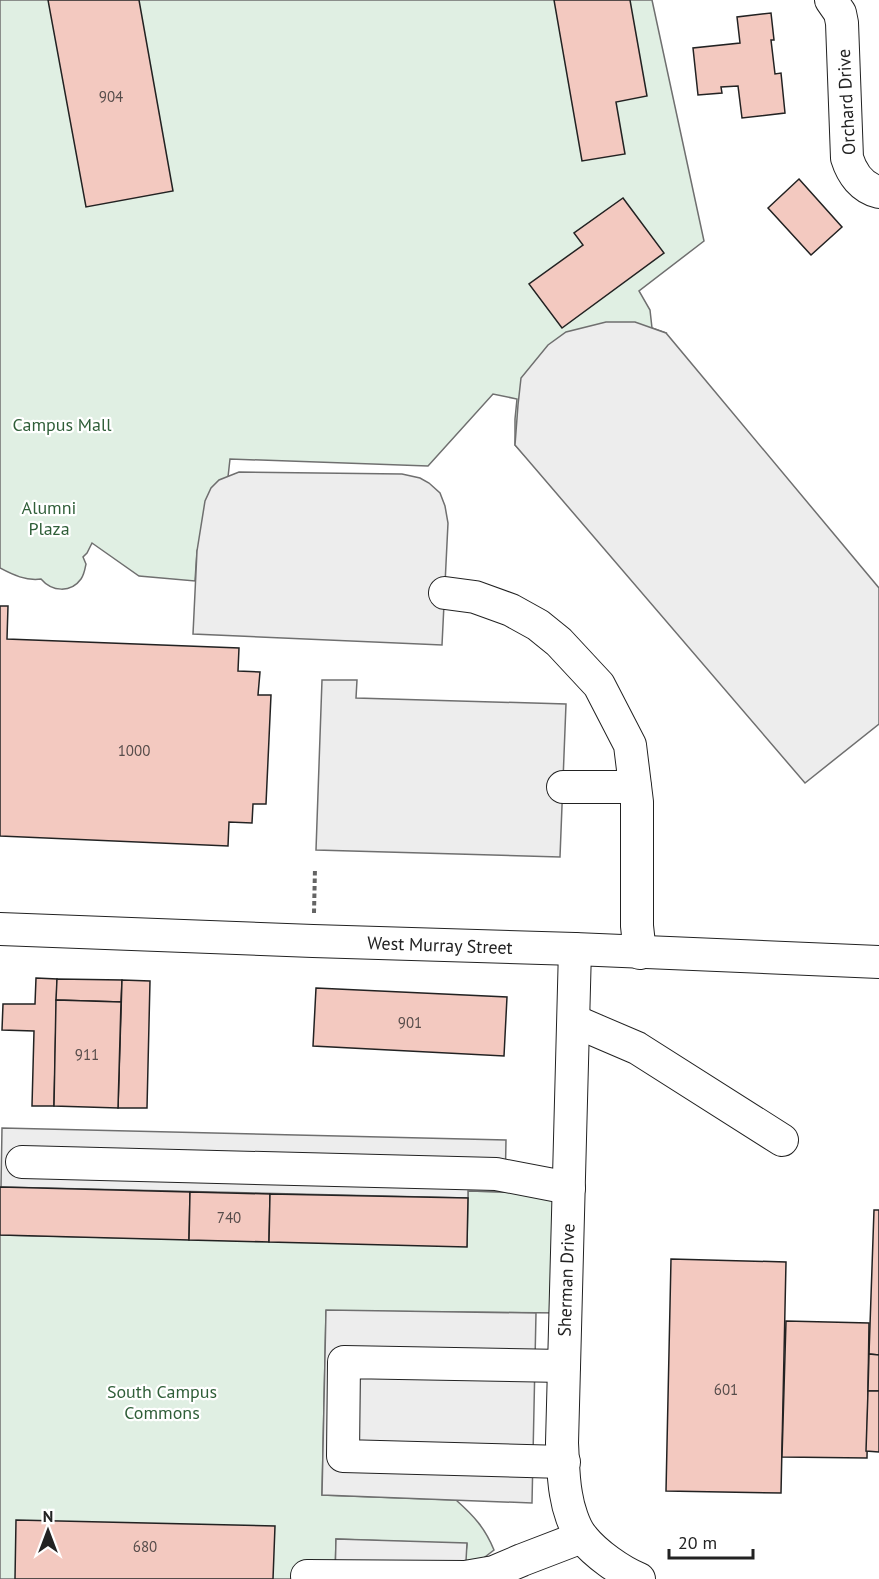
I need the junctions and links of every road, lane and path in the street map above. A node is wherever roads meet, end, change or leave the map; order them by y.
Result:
1 (831, 0) edge
2 (879, 192) edge
3 (445, 593) dead end
4 (563, 787) dead end
5 (635, 787) junction
6 (315, 868) dead end
7 (314, 919) dead end
8 (0, 929) edge
9 (575, 949) junction
10 (640, 953) junction
11 (879, 962) edge
12 (574, 1021) junction
13 (782, 1140) dead end
14 (22, 1161) dead end
15 (569, 1188) junction
16 (564, 1366) junction
17 (564, 1462) junction
18 (582, 1537) junction
19 (307, 1576) dead end
20 (639, 1579) edge

1 - 2 street, Orchard Drive
3 - 5 street
4 - 5 street
5 - 10 street
6 - 7 path
8 - 9 street, West Murray Street
9 - 10 street, West Murray Street
9 - 12 street, Sherman Drive
10 - 11 street, West Murray Street
12 - 13 street
12 - 15 street, Sherman Drive
14 - 15 street
15 - 16 street, Sherman Drive
16 - 17 street, Sherman Drive
16 - 17 street
17 - 18 street, Sherman Drive
18 - 19 street
18 - 20 street, Sherman Drive

